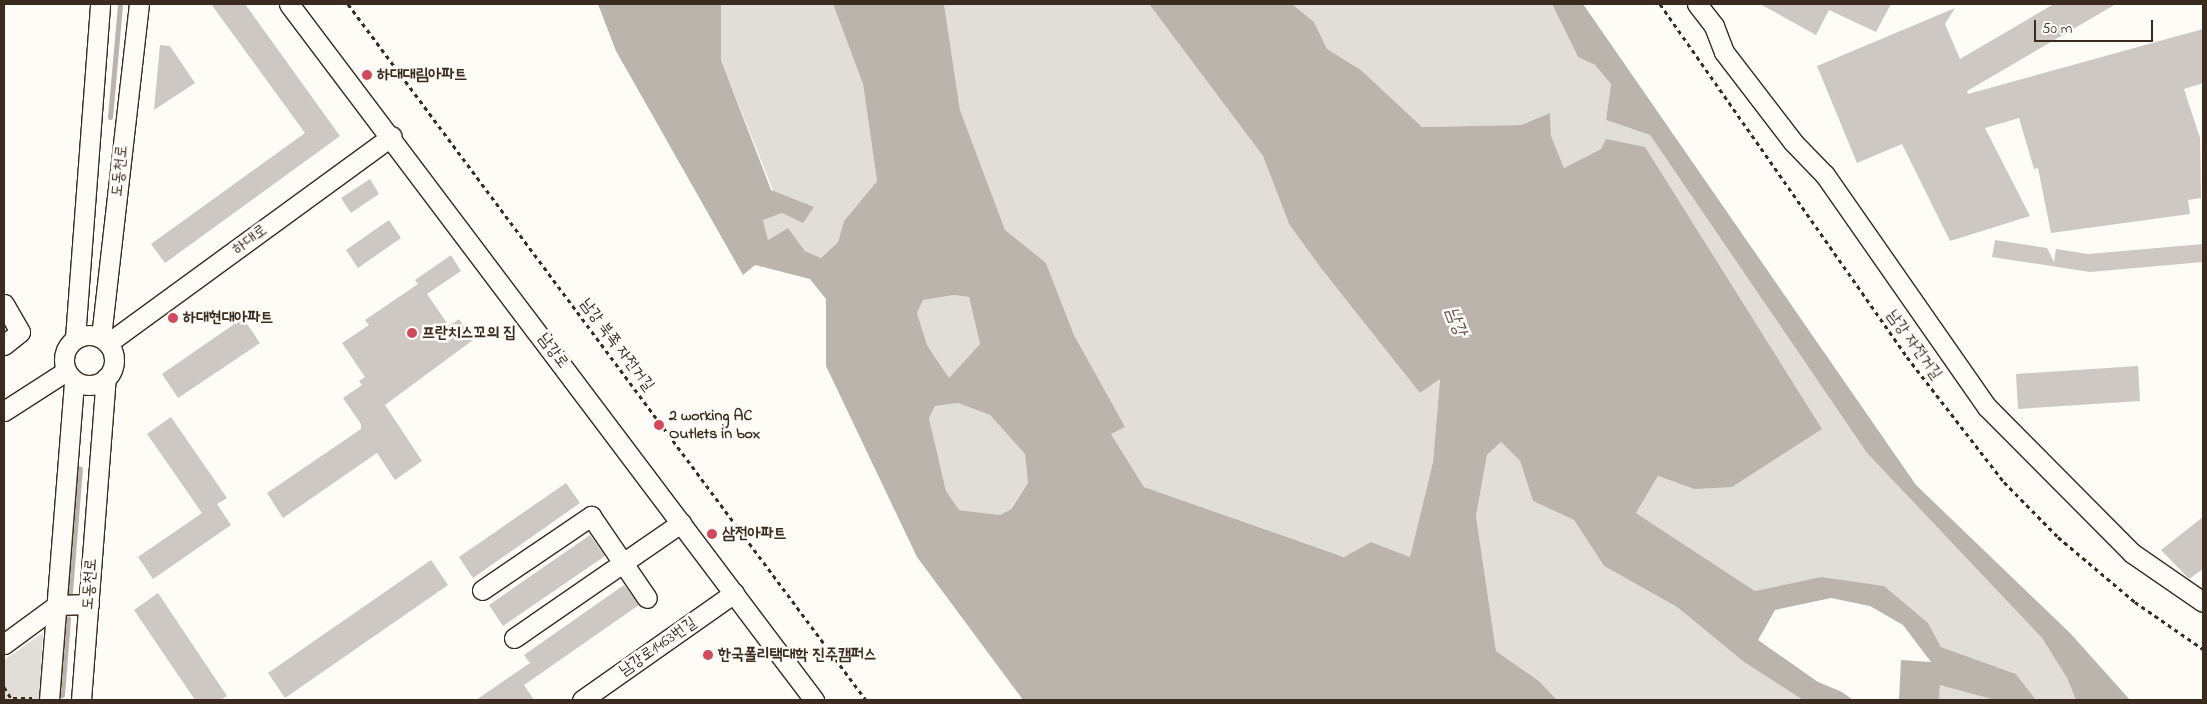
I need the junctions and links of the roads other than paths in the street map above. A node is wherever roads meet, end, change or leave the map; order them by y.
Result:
1 (100, 4) edge
2 (138, 4) edge
3 (289, 4) edge
4 (1697, 4) edge
5 (392, 136) junction
6 (4, 304) edge
7 (75, 338) junction
8 (105, 340) junction
9 (4, 345) edge
10 (70, 376) junction
11 (106, 378) junction
12 (4, 411) edge
13 (681, 523) junction
14 (624, 563) junction
15 (482, 590) dead end
16 (734, 593) junction
17 (647, 598) dead end
18 (2203, 602) edge
19 (89, 604) junction
20 (57, 606) junction
21 (514, 638) dead end
22 (4, 644) edge
23 (44, 699) edge
24 (82, 700) edge
25 (582, 700) edge
26 (814, 700) edge

1 - 7 street, 도동천로
2 - 8 street, 도동천로
3 - 5 street, 남강로
4 - 18 street
5 - 8 street, 하대로
5 - 13 street, 남강로
6 - 9 street
7 - 8 street
7 - 10 street
8 - 11 street
10 - 11 street
10 - 12 street
10 - 20 street, 도동천로
11 - 19 street, 도동천로
13 - 14 street
13 - 16 street, 남강로
14 - 15 street
14 - 17 street
14 - 21 street
16 - 25 street, 남강로1463번길
16 - 26 street, 남강로
19 - 20 street
19 - 24 street, 도동천로
20 - 22 street
20 - 23 street, 도동천로

